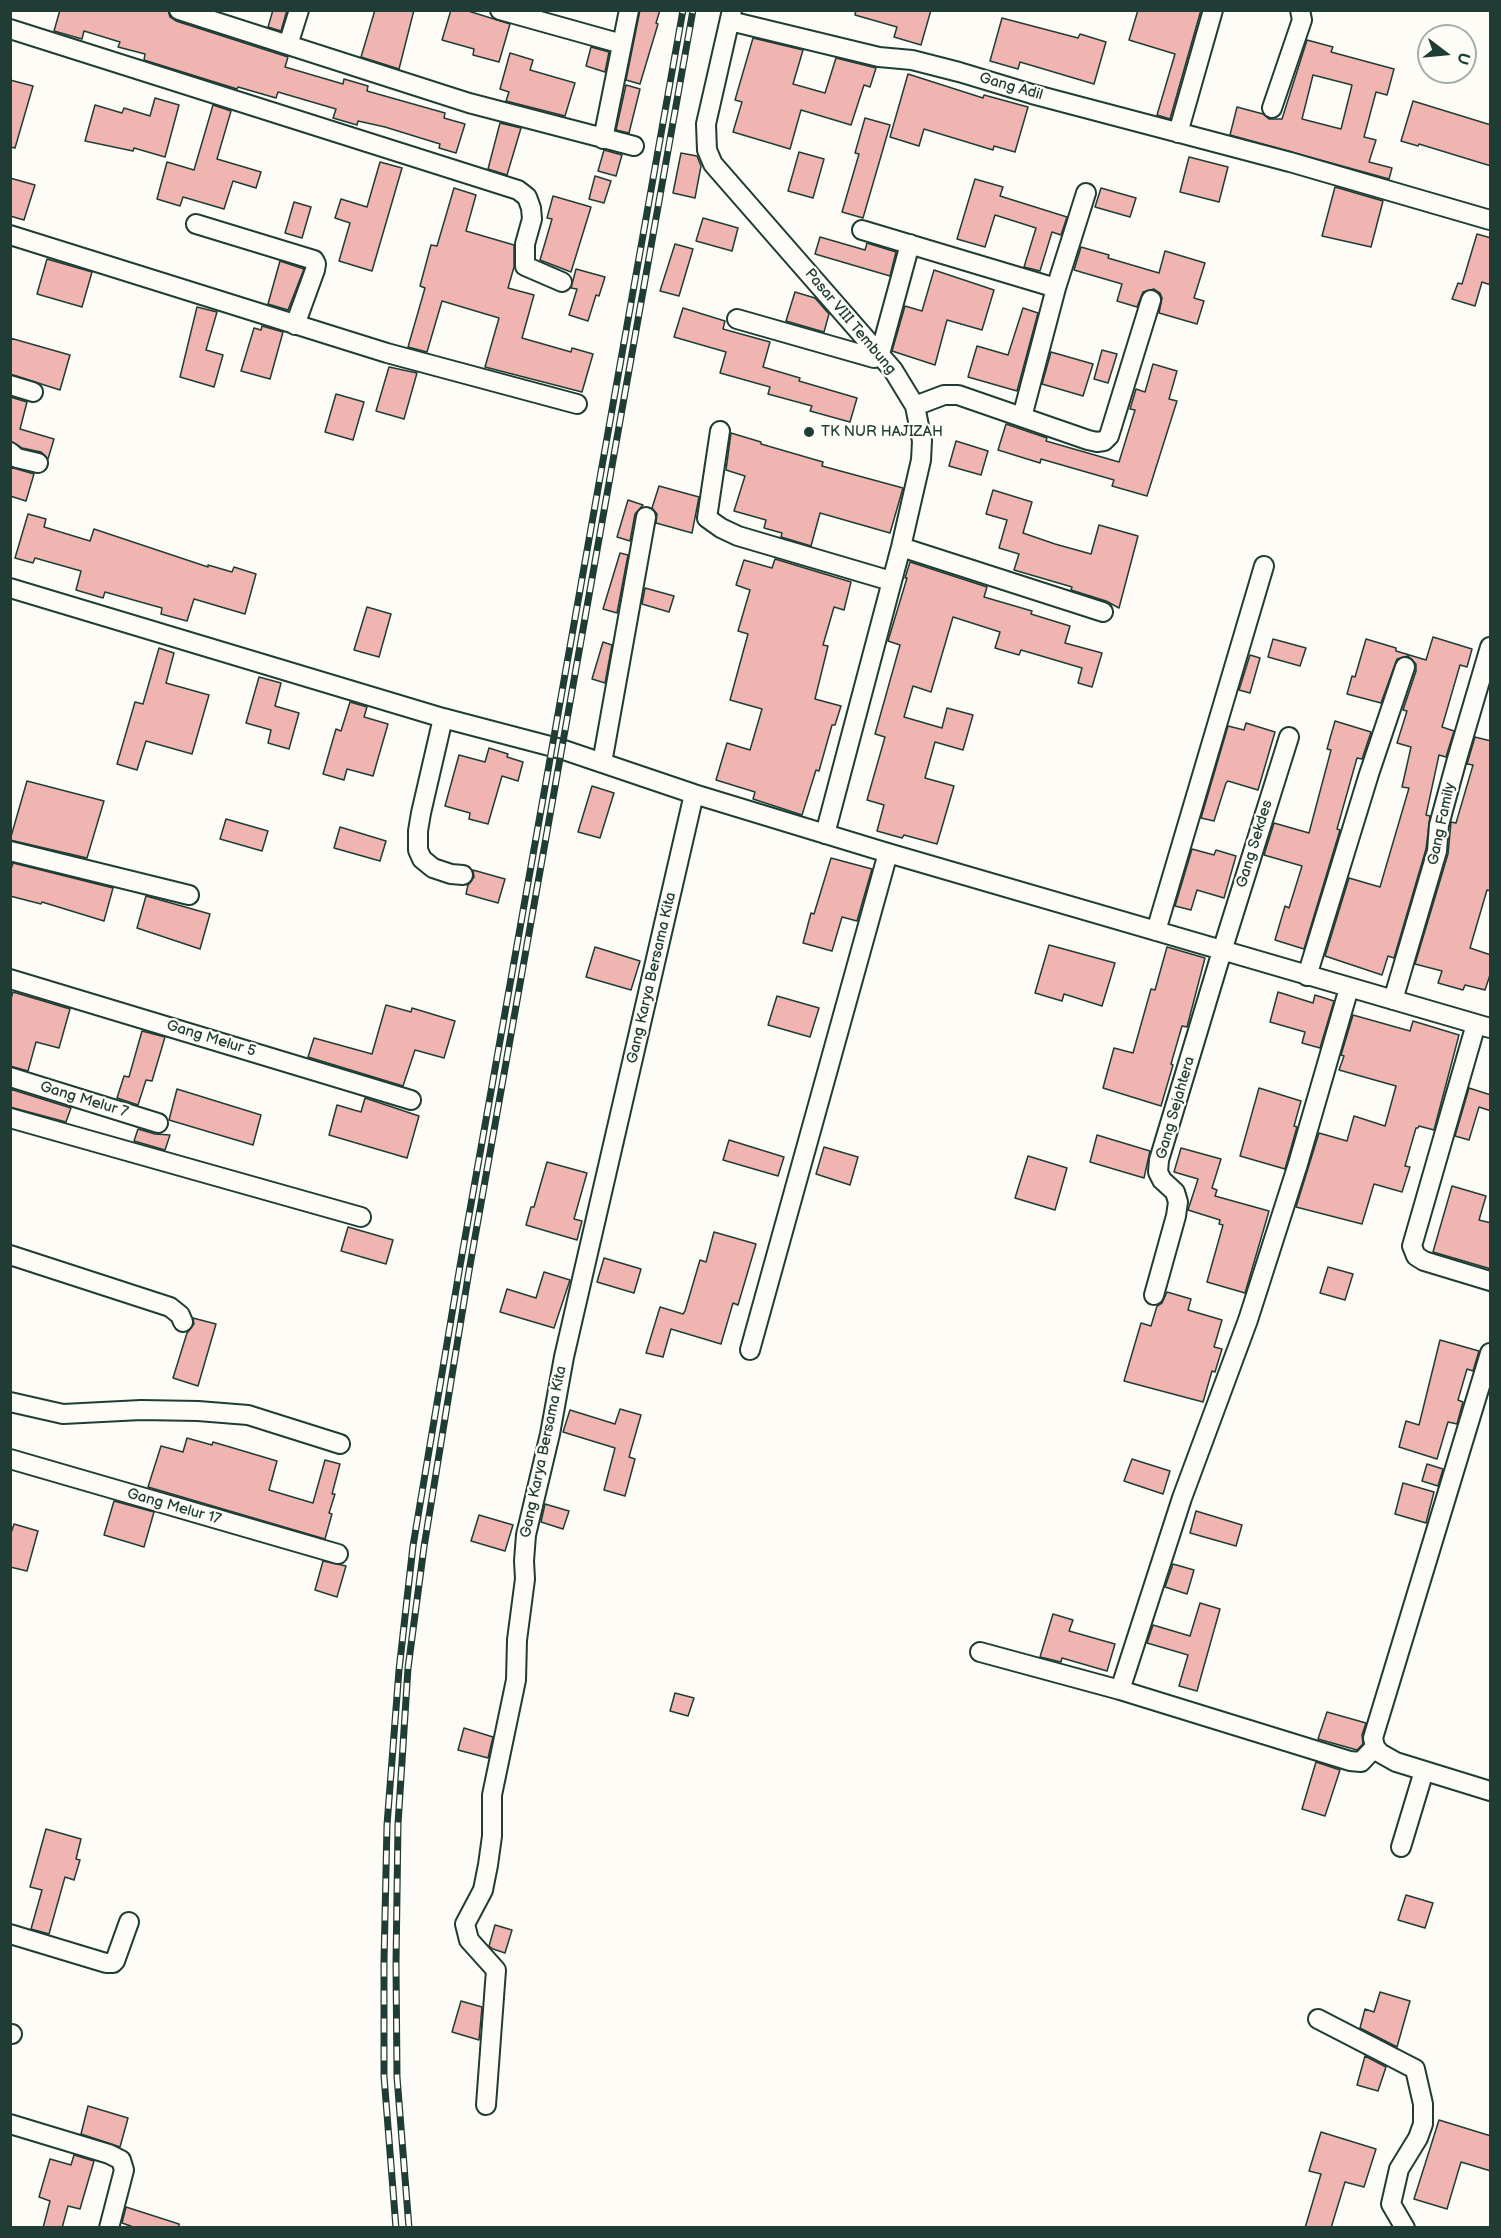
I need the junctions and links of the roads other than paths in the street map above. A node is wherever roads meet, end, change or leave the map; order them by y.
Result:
1 (179, 10) edge
2 (299, 10) edge
3 (500, 10) edge
4 (629, 10) edge
5 (1213, 10) edge
6 (1300, 10) edge
7 (731, 16) edge
8 (10, 29) edge
9 (622, 44) junction
10 (288, 45) junction
11 (1272, 108) dead end
12 (1178, 133) junction
13 (603, 139) junction
14 (634, 146) dead end
15 (1086, 193) dead end
16 (1491, 220) edge
17 (196, 224) dead end
18 (862, 230) dead end
19 (10, 235) edge
20 (910, 244) junction
21 (562, 282) dead end
22 (1056, 288) junction
23 (1151, 300) dead end
24 (737, 319) dead end
25 (295, 325) junction
26 (880, 354) junction
27 (10, 385) edge
28 (33, 392) dead end
29 (577, 404) dead end
30 (915, 406) junction
31 (1022, 417) junction
32 (720, 431) dead end
33 (10, 452) edge
34 (38, 463) dead end
35 (646, 516) dead end
36 (901, 547) junction
37 (1264, 567) dead end
38 (891, 581) junction
39 (10, 588) edge
40 (1103, 612) dead end
41 (1491, 647) edge
42 (1405, 667) dead end
43 (443, 718) junction
44 (1289, 737) dead end
45 (602, 763) junction
46 (694, 794) junction
47 (825, 834) junction
48 (10, 851) edge
49 (888, 853) junction
50 (463, 875) dead end
51 (189, 895) dead end
52 (1156, 931) junction
53 (1222, 951) junction
54 (1307, 976) junction
55 (10, 979) edge
56 (1349, 988) junction
57 (1393, 1000) junction
58 (1483, 1026) edge
59 (10, 1077) edge
60 (411, 1100) dead end
61 (10, 1118) edge
62 (158, 1123) dead end
63 (361, 1217) dead end
64 (10, 1255) edge
65 (1491, 1281) edge
66 (1154, 1295) dead end
67 (183, 1322) dead end
68 (750, 1350) dead end
69 (1491, 1353) edge
70 (10, 1402) edge
71 (340, 1444) dead end
72 (10, 1460) edge
73 (338, 1554) dead end
74 (980, 1652) dead end
75 (1120, 1690) junction
76 (1375, 1747) junction
77 (1424, 1771) junction
78 (1491, 1791) edge
79 (1401, 1847) dead end
80 (129, 1922) dead end
81 (10, 1934) edge
82 (1318, 2019) dead end
83 (486, 2105) dead end
84 (10, 2124) edge
85 (109, 2228) edge
86 (1405, 2228) edge

1 - 10 street
2 - 10 street
3 - 9 street
4 - 9 street
5 - 12 street
6 - 11 street
7 - 12 street, Gang Adil
7 - 26 street, Pasar VIII Tembung
8 - 21 street
9 - 13 street
10 - 13 street
12 - 16 street, Gang Adil
13 - 14 street
15 - 22 street
17 - 25 street
18 - 20 street
19 - 25 street
20 - 22 street
20 - 26 street
22 - 31 street
23 - 31 street
24 - 26 street
25 - 29 street
26 - 30 street, Pasar VIII Tembung
27 - 28 street
30 - 31 street
30 - 36 street, Pasar VIII Tembung
32 - 38 street
33 - 34 street
35 - 45 street
36 - 38 street, Pasar VIII Tembung
36 - 40 street
37 - 52 street
38 - 47 street, Pasar VIII Tembung
39 - 43 street
41 - 57 street, Gang Family
42 - 54 street
43 - 45 street
43 - 50 street
44 - 53 street, Gang Sekdes
45 - 46 street
46 - 47 street
46 - 83 street, Gang Karya Bersama Kita
47 - 49 street
48 - 51 street
49 - 52 street
49 - 68 street
52 - 53 street
53 - 54 street
53 - 66 street, Gang Sejahtera
54 - 56 street
55 - 60 street, Gang Melur 5
56 - 57 street
56 - 75 street
57 - 58 street
58 - 65 street
59 - 62 street, Gang Melur 7
61 - 63 street
64 - 67 street
69 - 76 street
70 - 71 street
72 - 73 street, Gang Melur 17
74 - 75 street
75 - 76 street
76 - 77 street
77 - 78 street
77 - 79 street
80 - 81 street
82 - 86 street
84 - 85 street

